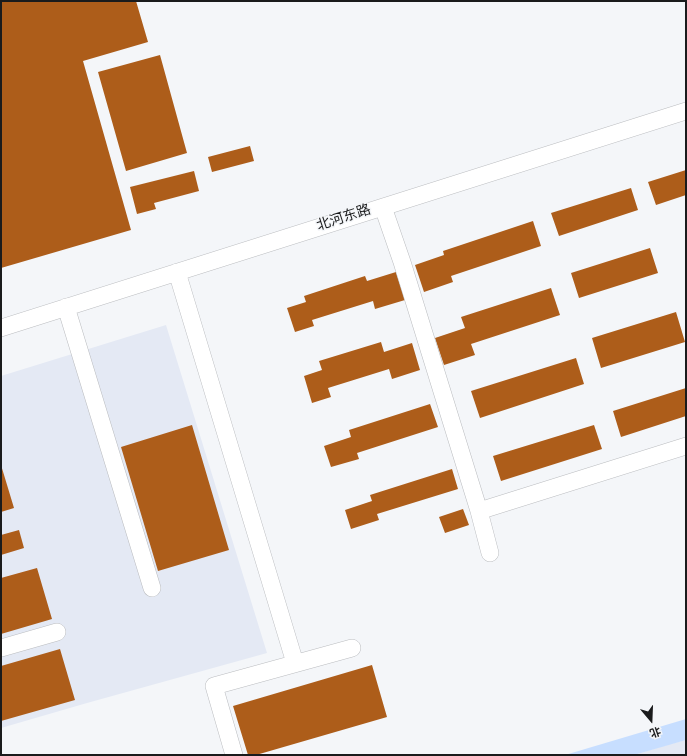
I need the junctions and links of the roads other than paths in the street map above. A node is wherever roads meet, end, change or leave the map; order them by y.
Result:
1 (686, 111) edge
2 (383, 207) junction
3 (177, 272) junction
4 (66, 307) junction
5 (1, 328) edge
6 (686, 446) edge
7 (479, 511) junction
8 (490, 553) dead end
9 (152, 588) dead end
10 (57, 632) dead end
11 (1, 648) edge
12 (352, 648) dead end
13 (295, 663) junction
14 (234, 755) edge

1 - 2 street, 北河东路
2 - 3 street, 北河东路
2 - 7 street
3 - 4 street, 北河东路
3 - 13 street
4 - 5 street, 北河东路
4 - 9 street
6 - 7 street
7 - 8 street
10 - 11 street
12 - 13 street
13 - 14 street

